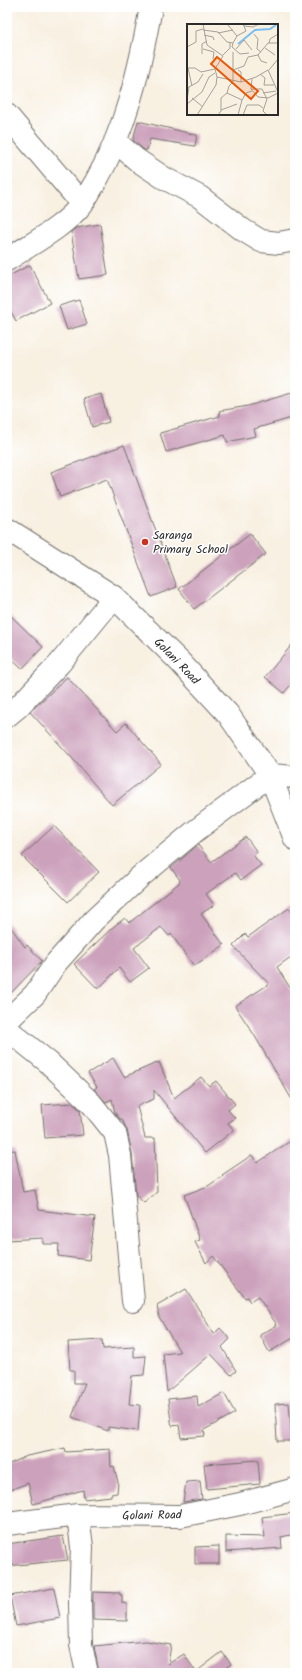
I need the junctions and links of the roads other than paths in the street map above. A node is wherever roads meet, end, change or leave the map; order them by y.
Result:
1 (151, 7) edge
2 (7, 115) edge
3 (115, 141) junction
4 (82, 204) junction
5 (295, 240) edge
6 (7, 260) edge
7 (7, 530) edge
8 (114, 597) junction
9 (7, 716) edge
10 (270, 775) junction
11 (295, 777) edge
12 (295, 839) edge
13 (7, 1021) edge
14 (7, 1029) edge
15 (133, 1301) dead end
16 (295, 1489) edge
17 (78, 1515) junction
18 (7, 1524) edge
19 (87, 1673) edge

1 - 3 street
2 - 4 street
3 - 4 street
3 - 5 street
4 - 6 street
7 - 8 street, Golani Road
8 - 9 street
8 - 10 street, Golani Road
10 - 11 street
10 - 12 street, Golani Road
10 - 13 street
14 - 15 street
16 - 17 street, Golani Road
17 - 18 street, Golani Road
17 - 19 street

